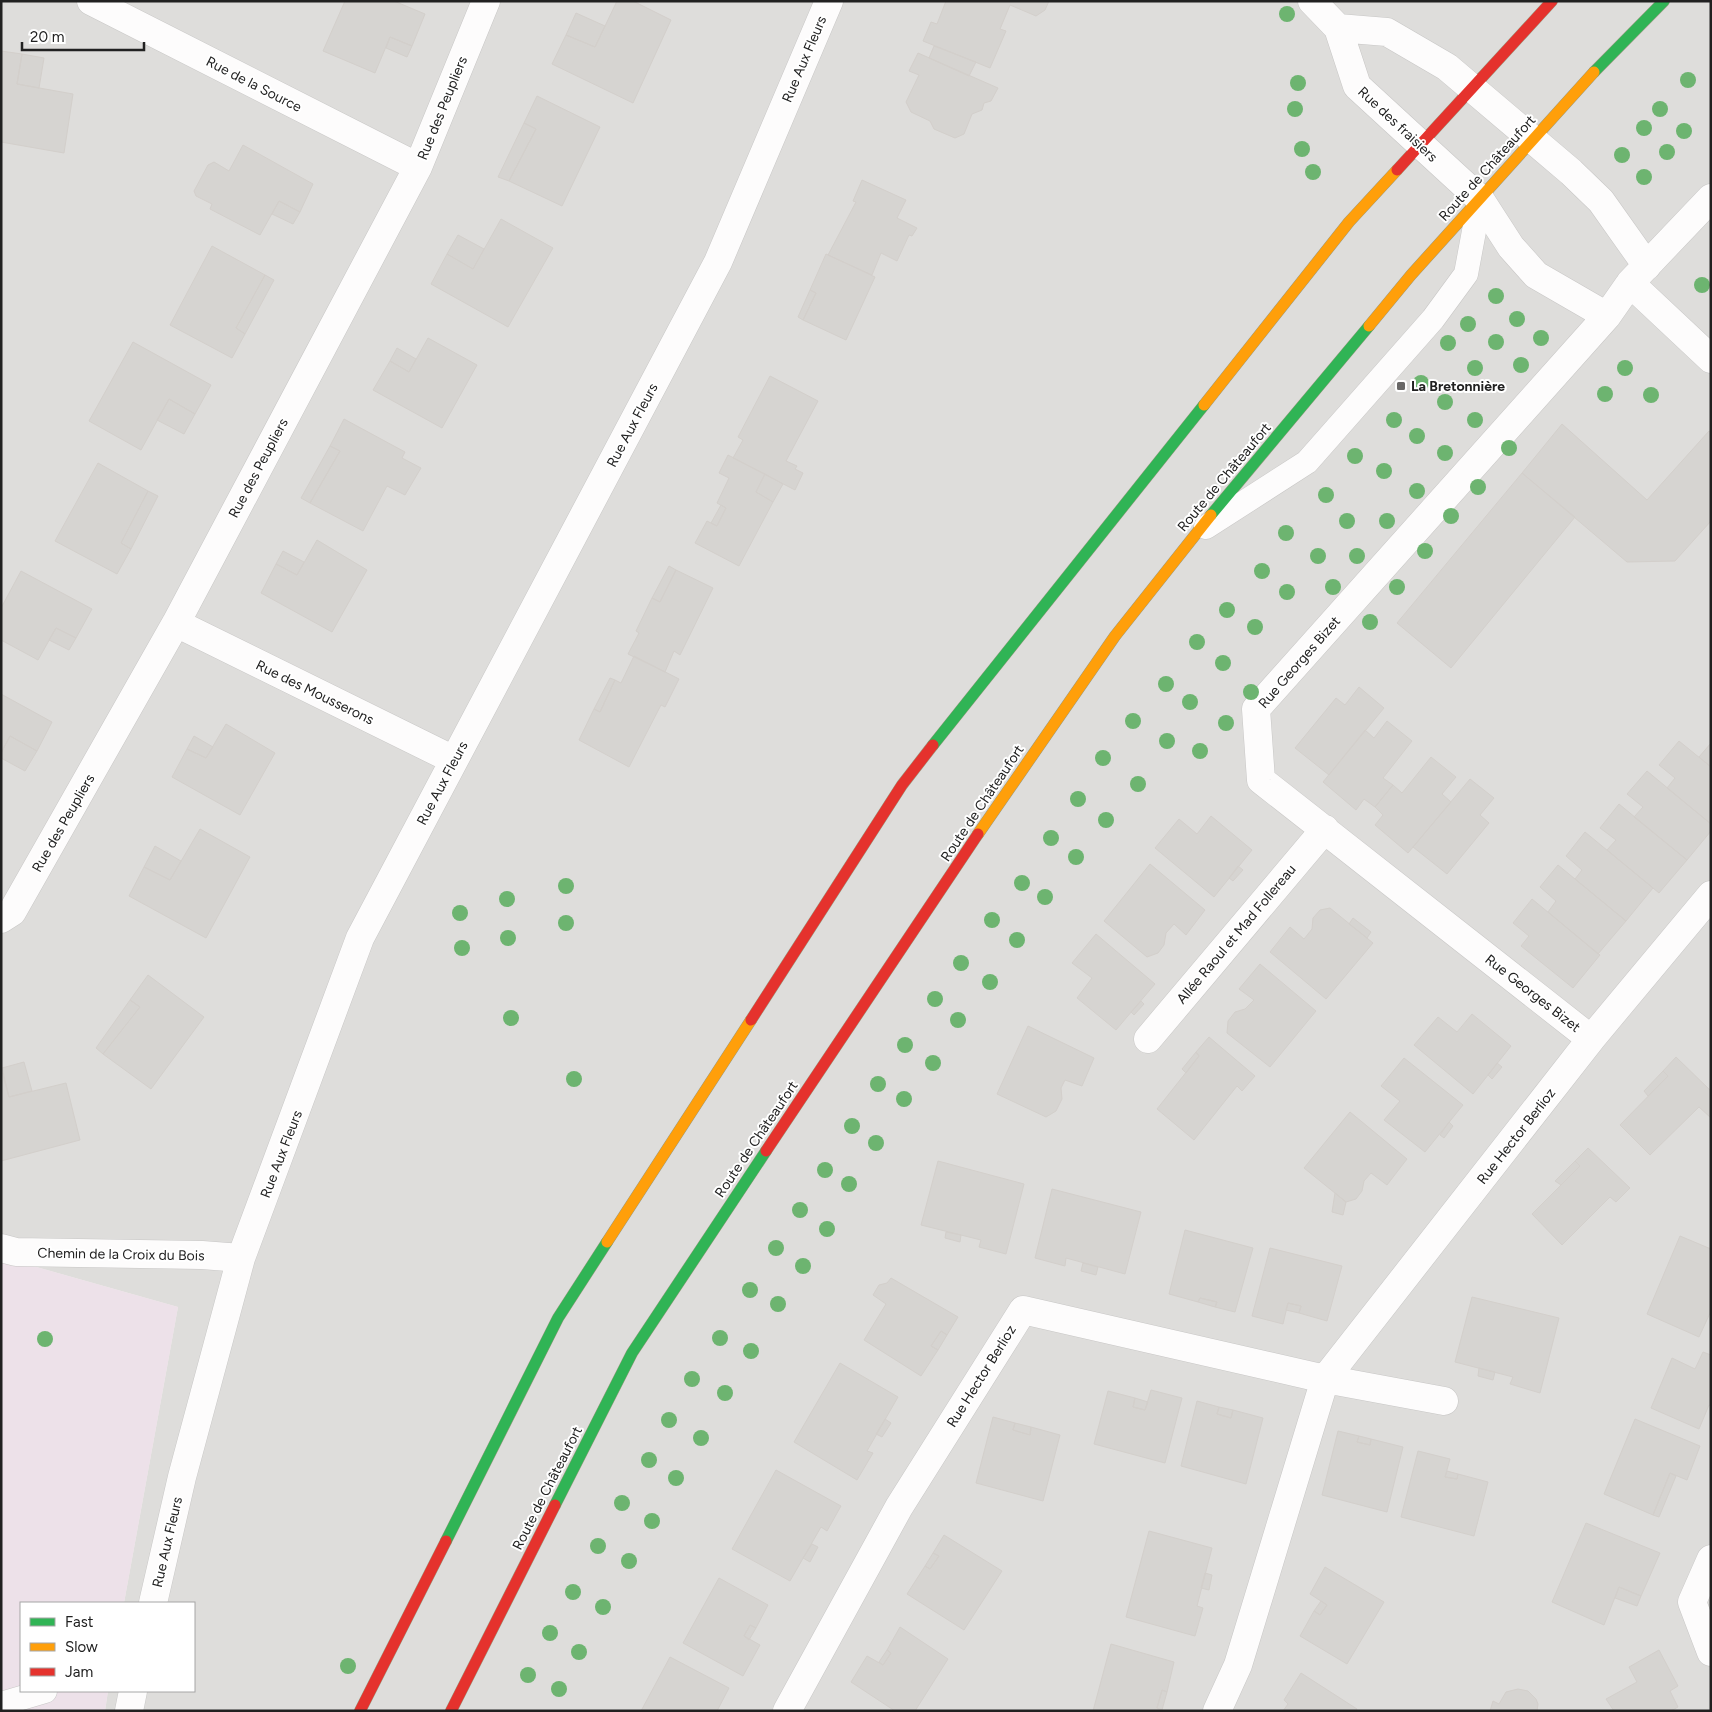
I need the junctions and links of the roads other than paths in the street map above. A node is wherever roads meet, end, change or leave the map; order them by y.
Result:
1 (90, 1) edge
2 (486, 1) edge
3 (829, 1) edge
4 (1312, 1) edge
5 (1552, 1) edge
6 (1664, 1) edge
7 (1338, 28) junction
8 (1471, 88) junction
9 (1532, 142) junction
10 (1420, 144) junction
11 (418, 167) junction
12 (1711, 198) edge
13 (1480, 199) junction
14 (1638, 275) junction
15 (1607, 316) junction
16 (1711, 359) edge
17 (1196, 533) junction
18 (176, 623) junction
19 (454, 760) junction
20 (1325, 829) junction
21 (1711, 895) edge
22 (1, 918) edge
23 (1148, 1039) dead end
24 (1591, 1039) junction
25 (1, 1248) edge
26 (241, 1258) junction
27 (1325, 1379) junction
28 (1444, 1401) dead end
29 (1711, 1559) edge
30 (153, 1602) edge
31 (1711, 1652) edge
32 (42, 1692) edge
33 (134, 1692) edge
34 (1, 1704) edge
35 (129, 1711) edge
36 (360, 1711) edge
37 (451, 1711) edge
38 (787, 1711) edge
39 (1217, 1711) edge

1 - 11 street, Rue de la Source
2 - 11 street, Rue des Peupliers
3 - 19 street, Rue Aux Fleurs
4 - 7 street
5 - 8 main road
6 - 9 main road, Route de Châteaufort
7 - 8 street
7 - 10 street, Rue des fraisiers
8 - 9 street
8 - 10 main road
9 - 13 main road, Route de Châteaufort
9 - 14 street
10 - 13 street, Rue des fraisiers
10 - 36 main road
11 - 18 street, Rue des Peupliers
12 - 14 street, Rue Georges Bizet
13 - 15 street, Rue des fraisiers
13 - 17 main road, Route de Châteaufort
13 - 17 lane
14 - 15 street, Rue Georges Bizet
14 - 16 street
15 - 20 street, Rue Georges Bizet
17 - 37 main road, Route de Châteaufort
18 - 19 street, Rue des Mousserons
18 - 22 street, Rue des Peupliers
19 - 26 street, Rue Aux Fleurs
20 - 23 street, Allée Raoul et Mad Follereau
20 - 24 street, Rue Georges Bizet
21 - 24 street, Rue Hector Berlioz
24 - 27 street, Rue Hector Berlioz
25 - 26 street, Chemin de la Croix du Bois
26 - 30 street, Rue Aux Fleurs
27 - 28 street, Rue Hector Berlioz
27 - 38 street, Rue Hector Berlioz
27 - 39 street, Rue Hector Berlioz
29 - 31 street
32 - 34 lane
33 - 35 street

